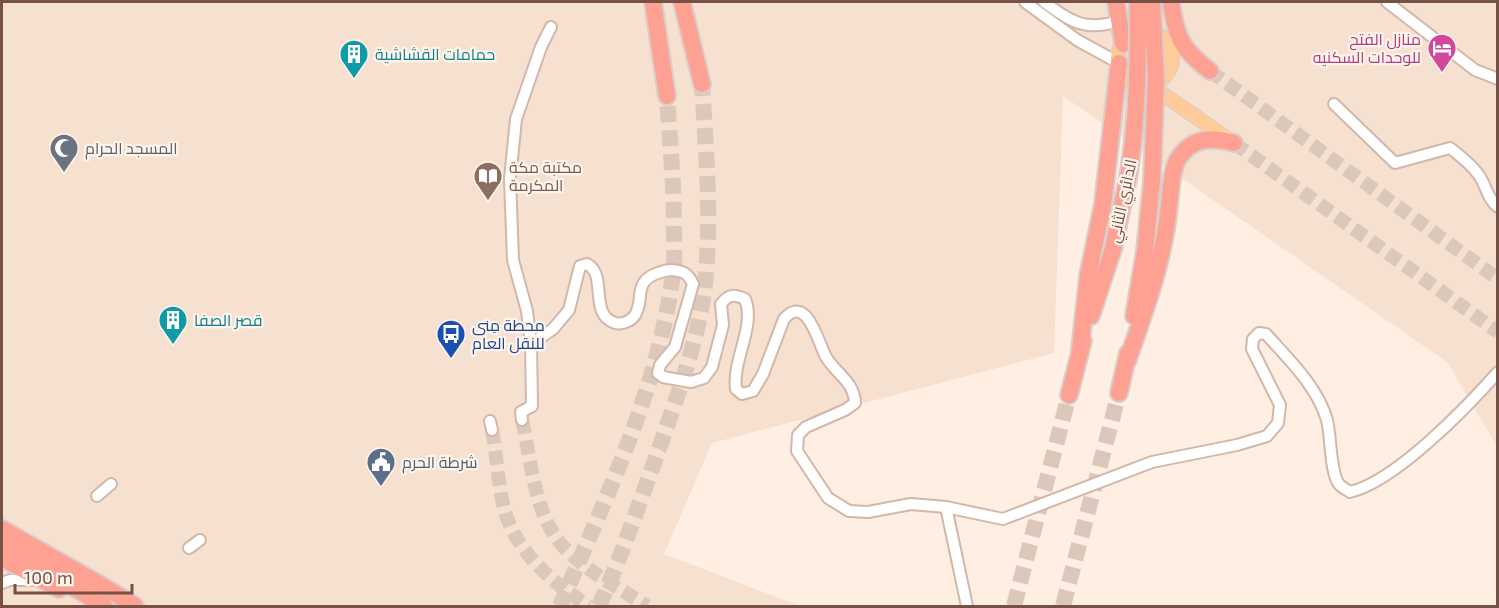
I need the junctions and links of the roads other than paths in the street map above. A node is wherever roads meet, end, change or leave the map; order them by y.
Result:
1 (653, 2) edge
2 (682, 2) edge
3 (1025, 2) edge
4 (1044, 2) edge
5 (1116, 2) edge
6 (1138, 2) edge
7 (1152, 2) edge
8 (1171, 2) edge
9 (1386, 2) edge
10 (1118, 21) junction
11 (551, 27) dead end
12 (1123, 44) junction
13 (1170, 47) junction
14 (1119, 63) junction
15 (1210, 71) joint
16 (1497, 79) edge
17 (702, 84) tunnel mouth
18 (1150, 85) junction
19 (667, 96) tunnel mouth
20 (1334, 104) dead end
21 (1234, 143) joint
22 (1497, 207) edge
23 (531, 345) junction
24 (1080, 350) junction
25 (1127, 362) junction
26 (1497, 372) edge
27 (1119, 393) tunnel mouth
28 (1069, 395) tunnel mouth
29 (521, 416) tunnel mouth
30 (111, 484) dead end
31 (97, 496) dead end
32 (946, 507) junction
33 (2, 518) edge
34 (2, 529) edge
35 (200, 540) dead end
36 (2, 543) edge
37 (189, 548) dead end
38 (2, 558) edge
39 (43, 580) junction
40 (2, 583) edge
41 (101, 585) junction
42 (98, 606) edge
43 (104, 606) edge
44 (135, 606) edge
45 (967, 606) edge

1 - 19 highway
2 - 17 highway
3 - 14 street
4 - 10 street
5 - 10 highway
6 - 24 highway, الدائري الثاني, bridge
7 - 25 highway, الدائري الثاني, bridge
8 - 15 highway
9 - 16 street
10 - 12 highway
11 - 23 street
12 - 13 main road
12 - 14 main road
13 - 15 main road
13 - 18 main road
14 - 18 main road
14 - 24 highway
18 - 21 main road
20 - 22 street
21 - 25 highway
23 - 29 street
23 - 32 street
24 - 28 highway, الدائري الثاني
25 - 27 highway, الدائري الثاني
26 - 32 street
30 - 31 street
32 - 45 street
33 - 41 highway
34 - 41 highway
35 - 37 street
36 - 43 highway
38 - 39 highway
39 - 40 street
39 - 42 highway
41 - 44 highway

